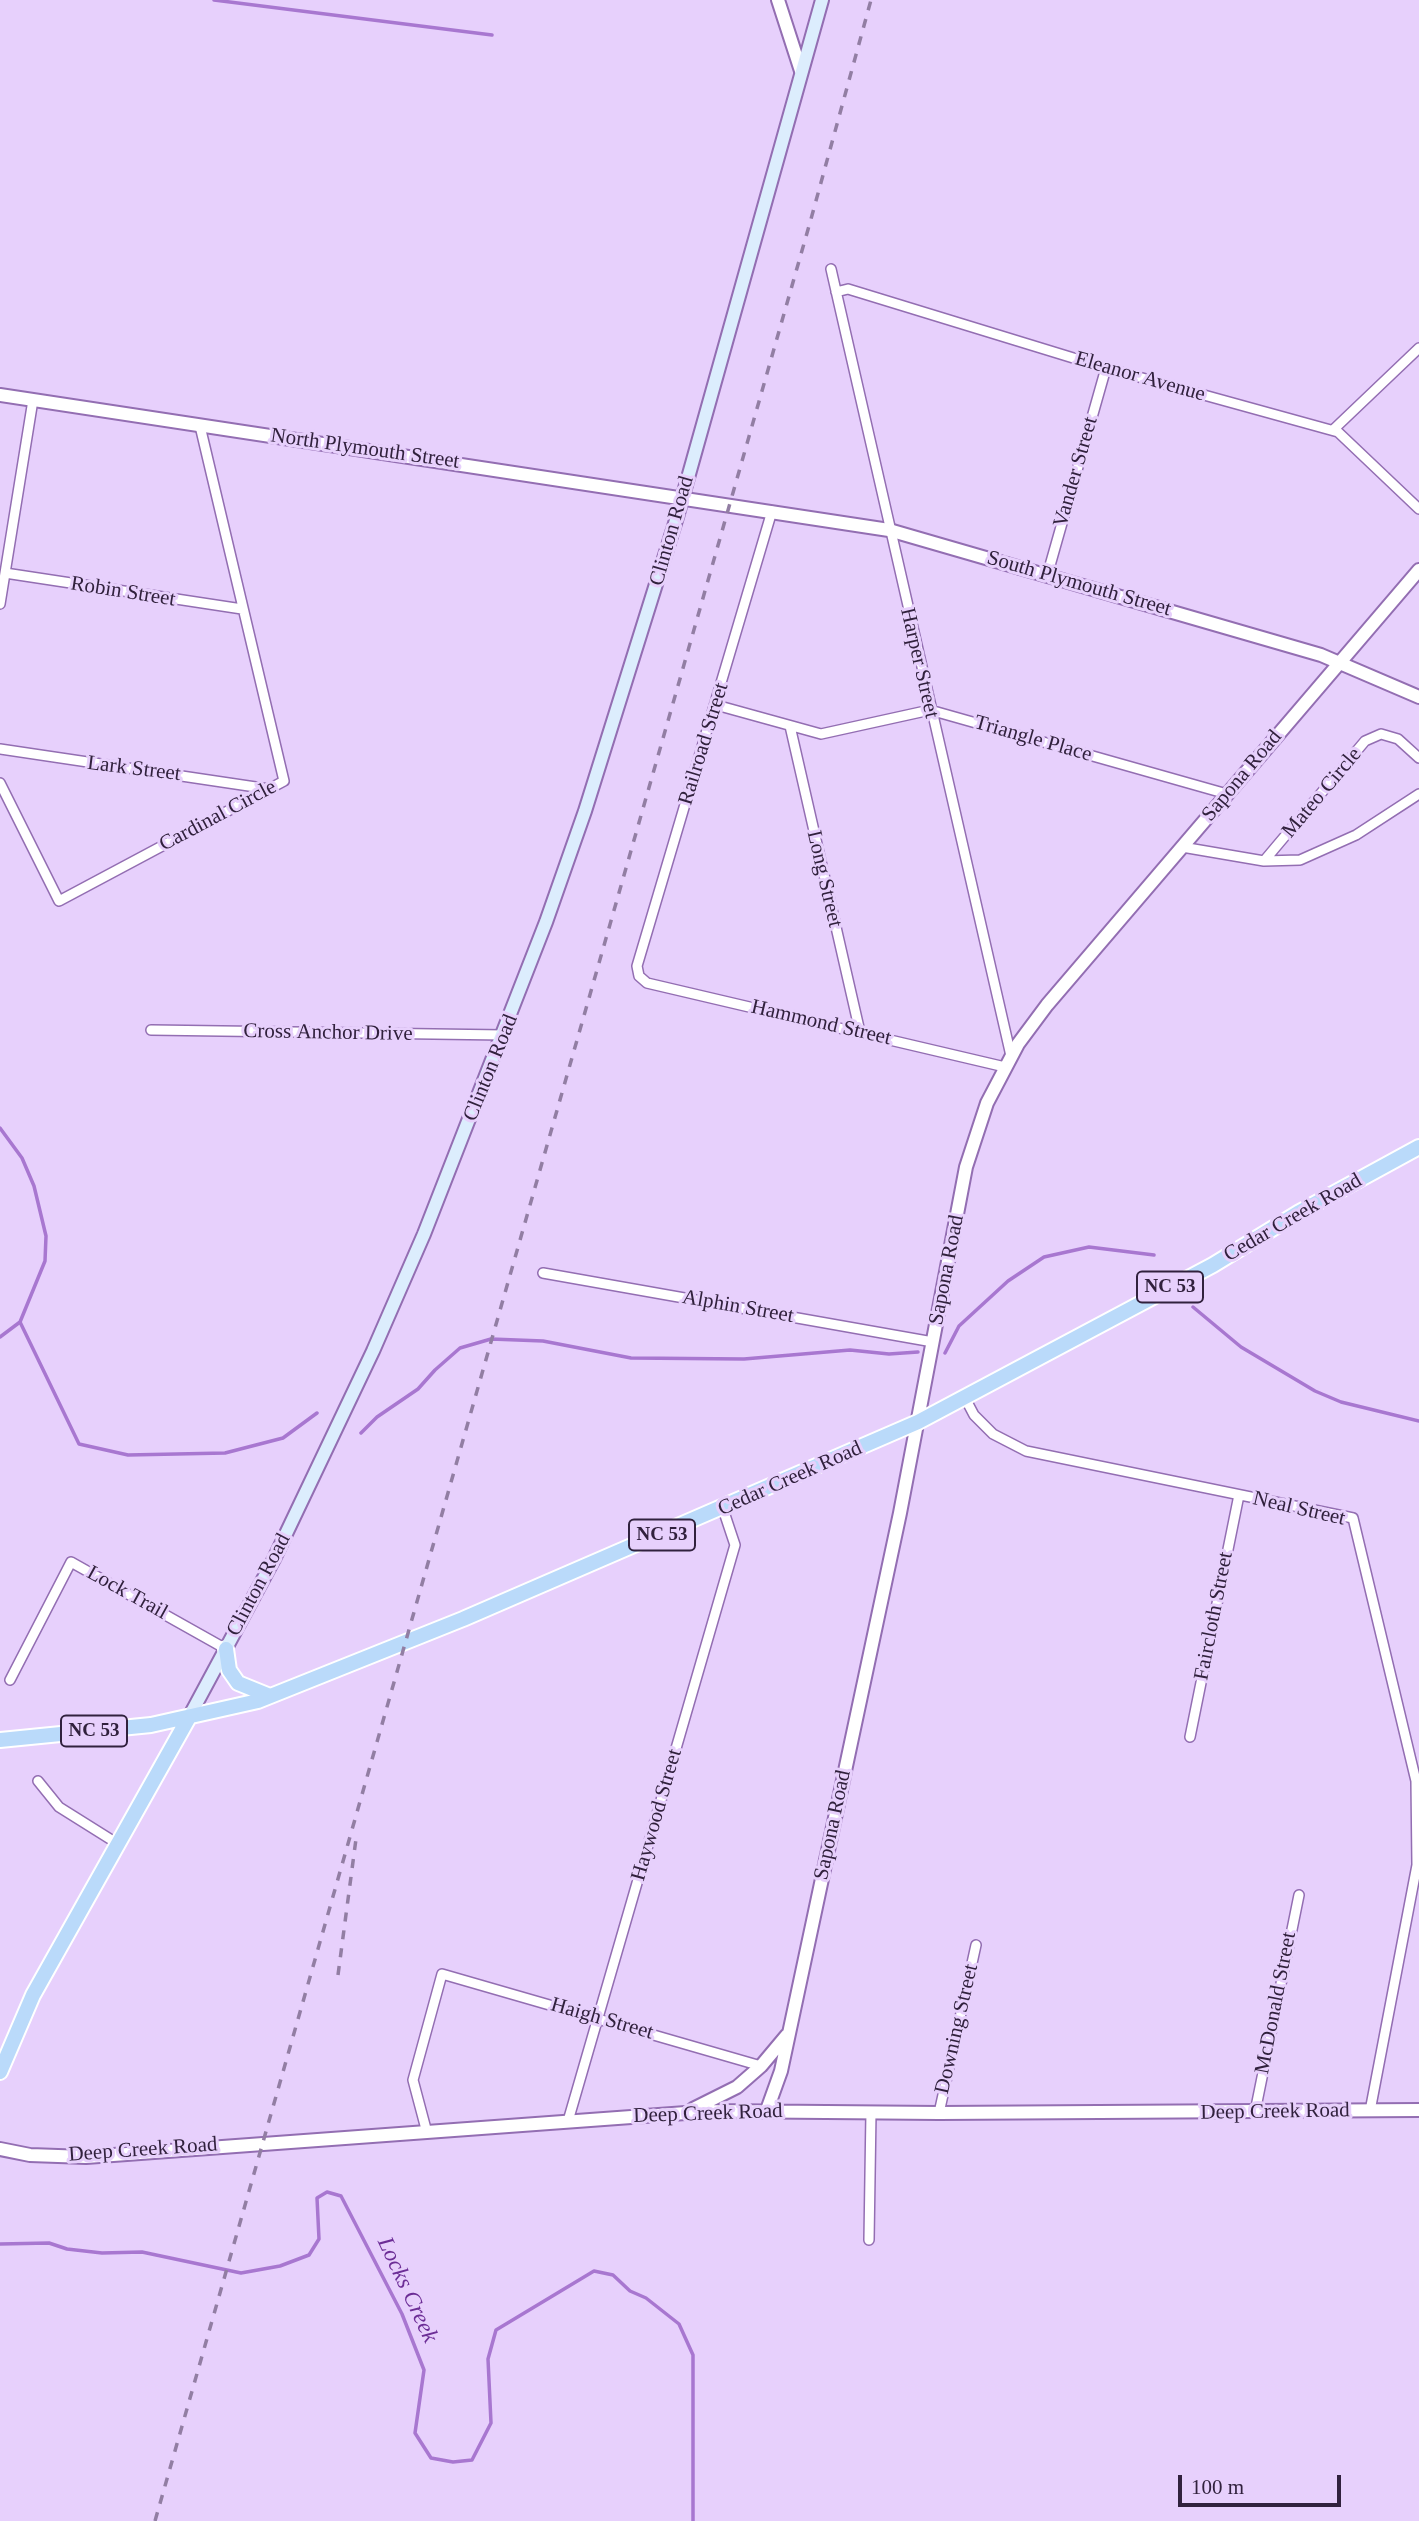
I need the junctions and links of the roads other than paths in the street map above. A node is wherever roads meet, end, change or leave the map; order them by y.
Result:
1 (778, 0) edge
2 (822, 0) edge
3 (802, 71) junction
4 (831, 269) dead end
5 (836, 292) junction
6 (1419, 348) edge
7 (1106, 368) junction
8 (0, 395) edge
9 (33, 400) junction
10 (200, 426) junction
11 (1333, 430) junction
12 (682, 497) junction
13 (730, 503) joint
14 (1419, 509) edge
15 (772, 511) junction
16 (889, 530) junction
17 (1419, 570) edge
18 (5, 573) junction
19 (1047, 576) junction
20 (0, 604) edge
21 (242, 609) junction
22 (1340, 662) junction
23 (1419, 696) edge
24 (716, 705) junction
25 (930, 710) junction
26 (790, 726) junction
27 (0, 749) edge
28 (1419, 758) edge
29 (0, 783) edge
30 (269, 789) junction
31 (1227, 794) junction
32 (1419, 794) edge
33 (1182, 847) junction
34 (1264, 861) junction
35 (639, 976) joint
36 (152, 1030) dead end
37 (860, 1032) junction
38 (504, 1035) junction
39 (1008, 1062) junction
40 (1419, 1147) edge
41 (543, 1273) dead end
42 (933, 1342) junction
43 (964, 1396) junction
44 (918, 1422) junction
45 (1239, 1495) junction
46 (723, 1509) junction
47 (226, 1649) junction
48 (10, 1680) dead end
49 (271, 1697) junction
50 (188, 1719) junction
51 (1190, 1737) dead end
52 (0, 1740) edge
53 (38, 1781) dead end
54 (118, 1844) junction
55 (1298, 1895) dead end
56 (976, 1945) dead end
57 (596, 2018) junction
58 (789, 2032) junction
59 (761, 2066) junction
60 (0, 2072) edge
61 (767, 2110) junction
62 (1419, 2110) edge
63 (1370, 2111) junction
64 (871, 2112) junction
65 (1255, 2112) junction
66 (683, 2113) junction
67 (939, 2113) junction
68 (568, 2121) junction
69 (426, 2129) junction
70 (0, 2149) edge
71 (869, 2240) dead end

1 - 3 street
2 - 3 main road, Clinton Road
3 - 12 main road, Clinton Road
4 - 5 street, Harper Street
5 - 7 street, Eleanor Avenue
5 - 16 street, Harper Street
6 - 11 street
7 - 11 street, Eleanor Avenue
7 - 19 street, Vander Street
8 - 9 street, North Plymouth Street
9 - 10 street, North Plymouth Street
9 - 18 street
10 - 12 street, North Plymouth Street
10 - 21 street, Cardinal Circle
11 - 14 street, Eleanor Avenue
12 - 13 street, North Plymouth Street
12 - 38 main road, Clinton Road
13 - 15 street, South Plymouth Street
15 - 16 street, South Plymouth Street
15 - 24 street, Railroad Street
16 - 19 street, South Plymouth Street
16 - 25 street, Harper Street
17 - 22 street, Sapona Road
18 - 20 street
18 - 21 street, Robin Street
19 - 22 street, South Plymouth Street
21 - 30 street, Cardinal Circle
22 - 23 street, South Plymouth Street
22 - 31 street, Sapona Road
24 - 26 street, Triangle Place
24 - 35 street, Railroad Street
25 - 26 street, Triangle Place
25 - 31 street, Triangle Place
25 - 39 street, Harper Street
26 - 37 street, Long Street
27 - 30 street, Lark Street
28 - 34 street, Mateo Circle
29 - 30 street, Cardinal Circle
31 - 33 street, Sapona Road
32 - 34 street, Mateo Circle
33 - 34 street, Mateo Circle
33 - 39 street, Sapona Road
35 - 37 street, Hammond Street
36 - 38 street, Cross Anchor Drive
37 - 39 street, Hammond Street
38 - 47 main road, Clinton Road
39 - 42 street, Sapona Road
40 - 43 main road, Cedar Creek Road / NC 53
41 - 42 street, Alphin Street
42 - 44 street, Sapona Road
43 - 44 main road, Cedar Creek Road / NC 53
43 - 45 street, Neal Street
44 - 46 main road, Cedar Creek Road / NC 53
44 - 58 street, Sapona Road
45 - 51 street, Faircloth Street
45 - 63 street, Neal Street
46 - 49 main road, Cedar Creek Road / NC 53
46 - 57 street, Haywood Street
47 - 48 street, Lock Trail
47 - 49 main road
47 - 50 main road, Clinton Road
49 - 50 main road, Cedar Creek Road / NC 53
50 - 52 main road, Cedar Creek Road / NC 53
50 - 54 main road, Clinton Road
53 - 54 street
54 - 60 main road, Clinton Road
55 - 65 street, McDonald Street
56 - 67 street, Downing Street
57 - 59 street, Haigh Street
57 - 68 street, Haywood Street
57 - 69 street, Haigh Street
58 - 59 street
58 - 61 street, Sapona Road
59 - 66 street
61 - 64 street, Deep Creek Road
61 - 66 street, Deep Creek Road
62 - 63 street, Deep Creek Road
63 - 65 street, Deep Creek Road
64 - 67 street, Deep Creek Road
64 - 71 street
65 - 67 street, Deep Creek Road
66 - 68 street, Deep Creek Road
68 - 69 street, Deep Creek Road
69 - 70 street, Deep Creek Road

